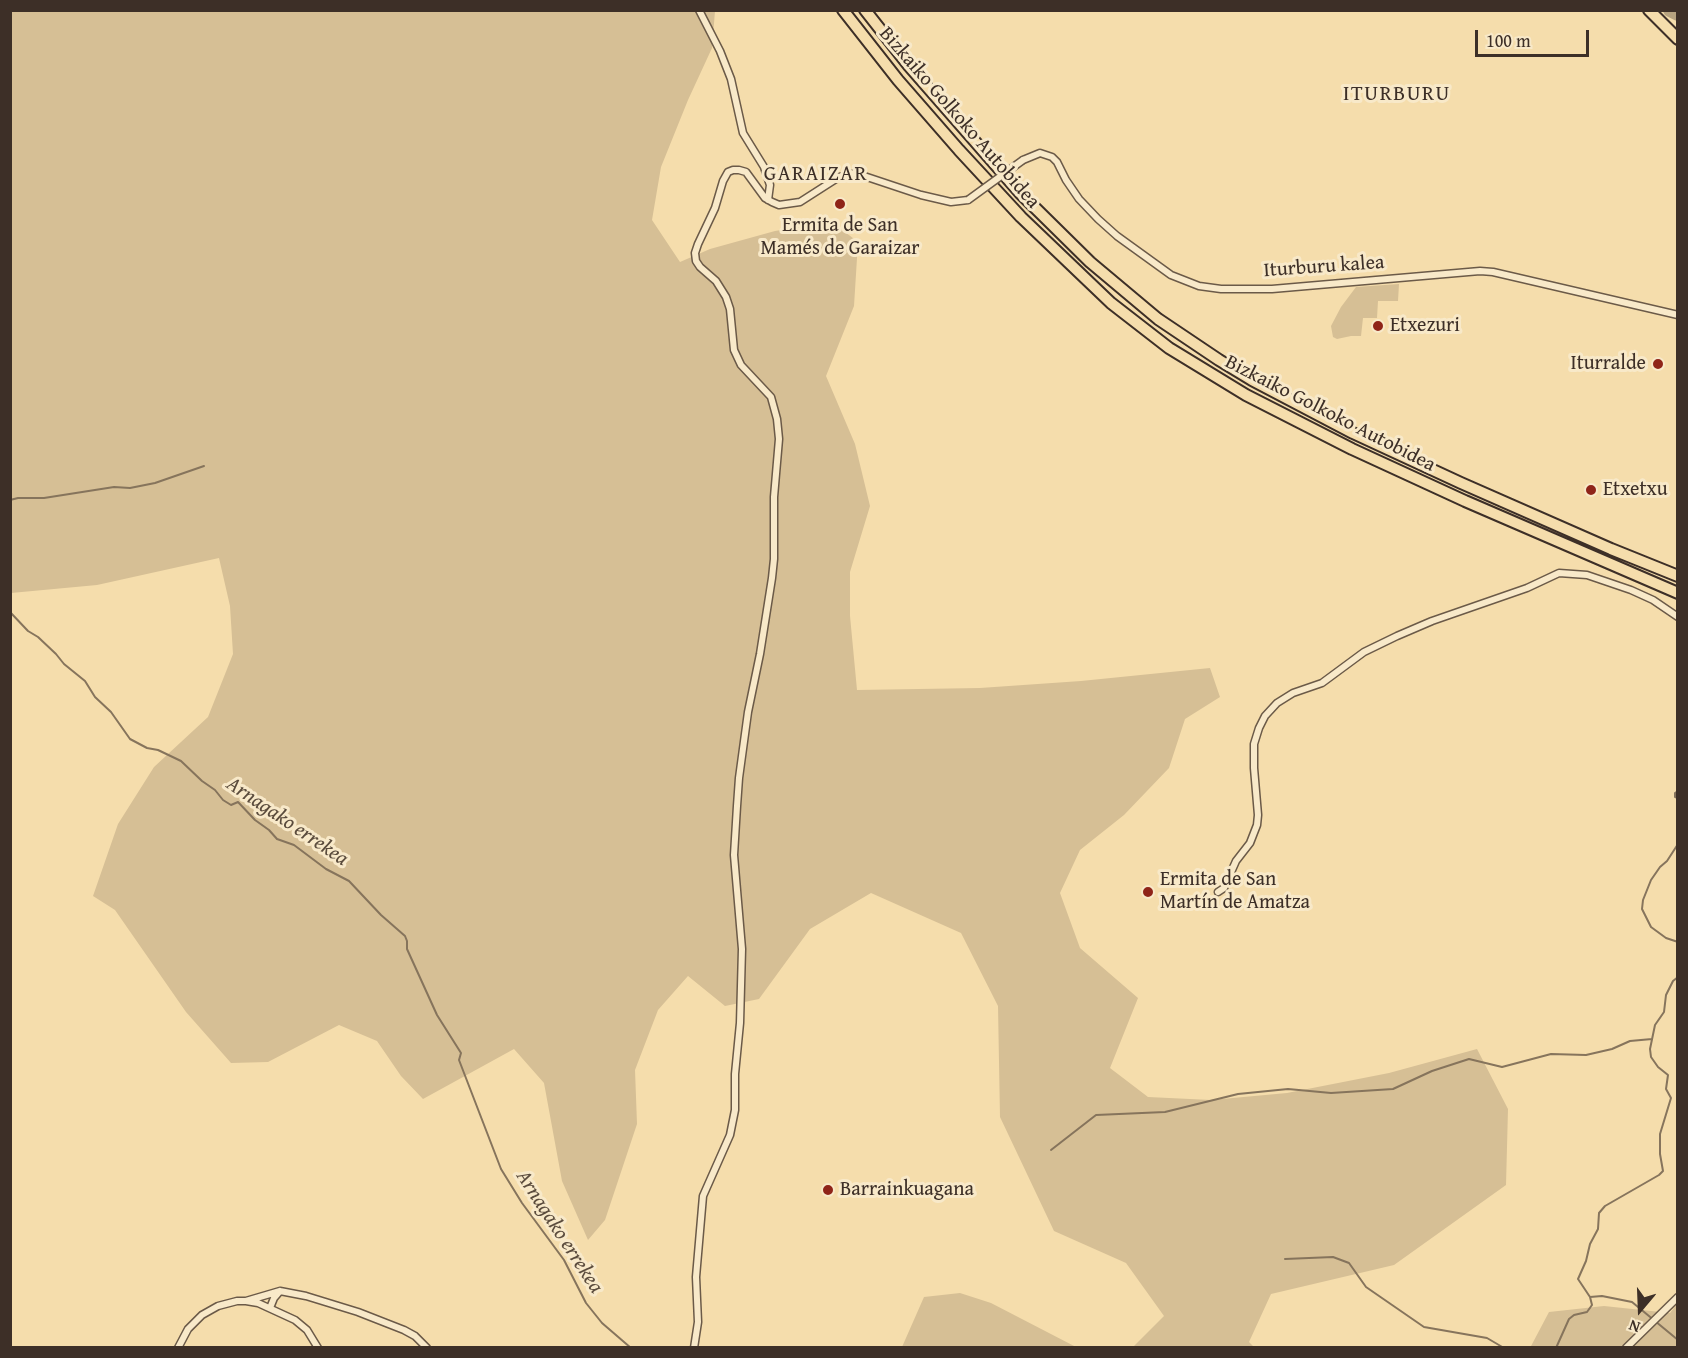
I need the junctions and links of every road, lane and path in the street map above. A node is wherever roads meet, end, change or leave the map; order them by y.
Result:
1 (699, 10) edge
2 (843, 10) edge
3 (865, 10) edge
4 (1649, 10) edge
5 (1677, 39) edge
6 (768, 200) junction
7 (1677, 315) edge
8 (1677, 576) edge
9 (1677, 592) edge
10 (1677, 617) edge
11 (1218, 892) dead end
12 (280, 1291) junction
13 (1677, 1297) edge
14 (246, 1301) junction
15 (270, 1308) junction
16 (178, 1347) edge
17 (318, 1347) edge
18 (427, 1347) edge
19 (694, 1347) edge
20 (1626, 1347) edge

1 - 6 street
2 - 9 highway, Bizkaiko Golkoko Autobidea
3 - 8 highway, Bizkaiko Golkoko Autobidea
4 - 5 highway
6 - 7 street, Iturburu kalea, bridge
6 - 19 street
10 - 11 street
12 - 14 street
12 - 15 street
12 - 18 street
13 - 20 street
14 - 15 street
14 - 16 street
15 - 17 street

